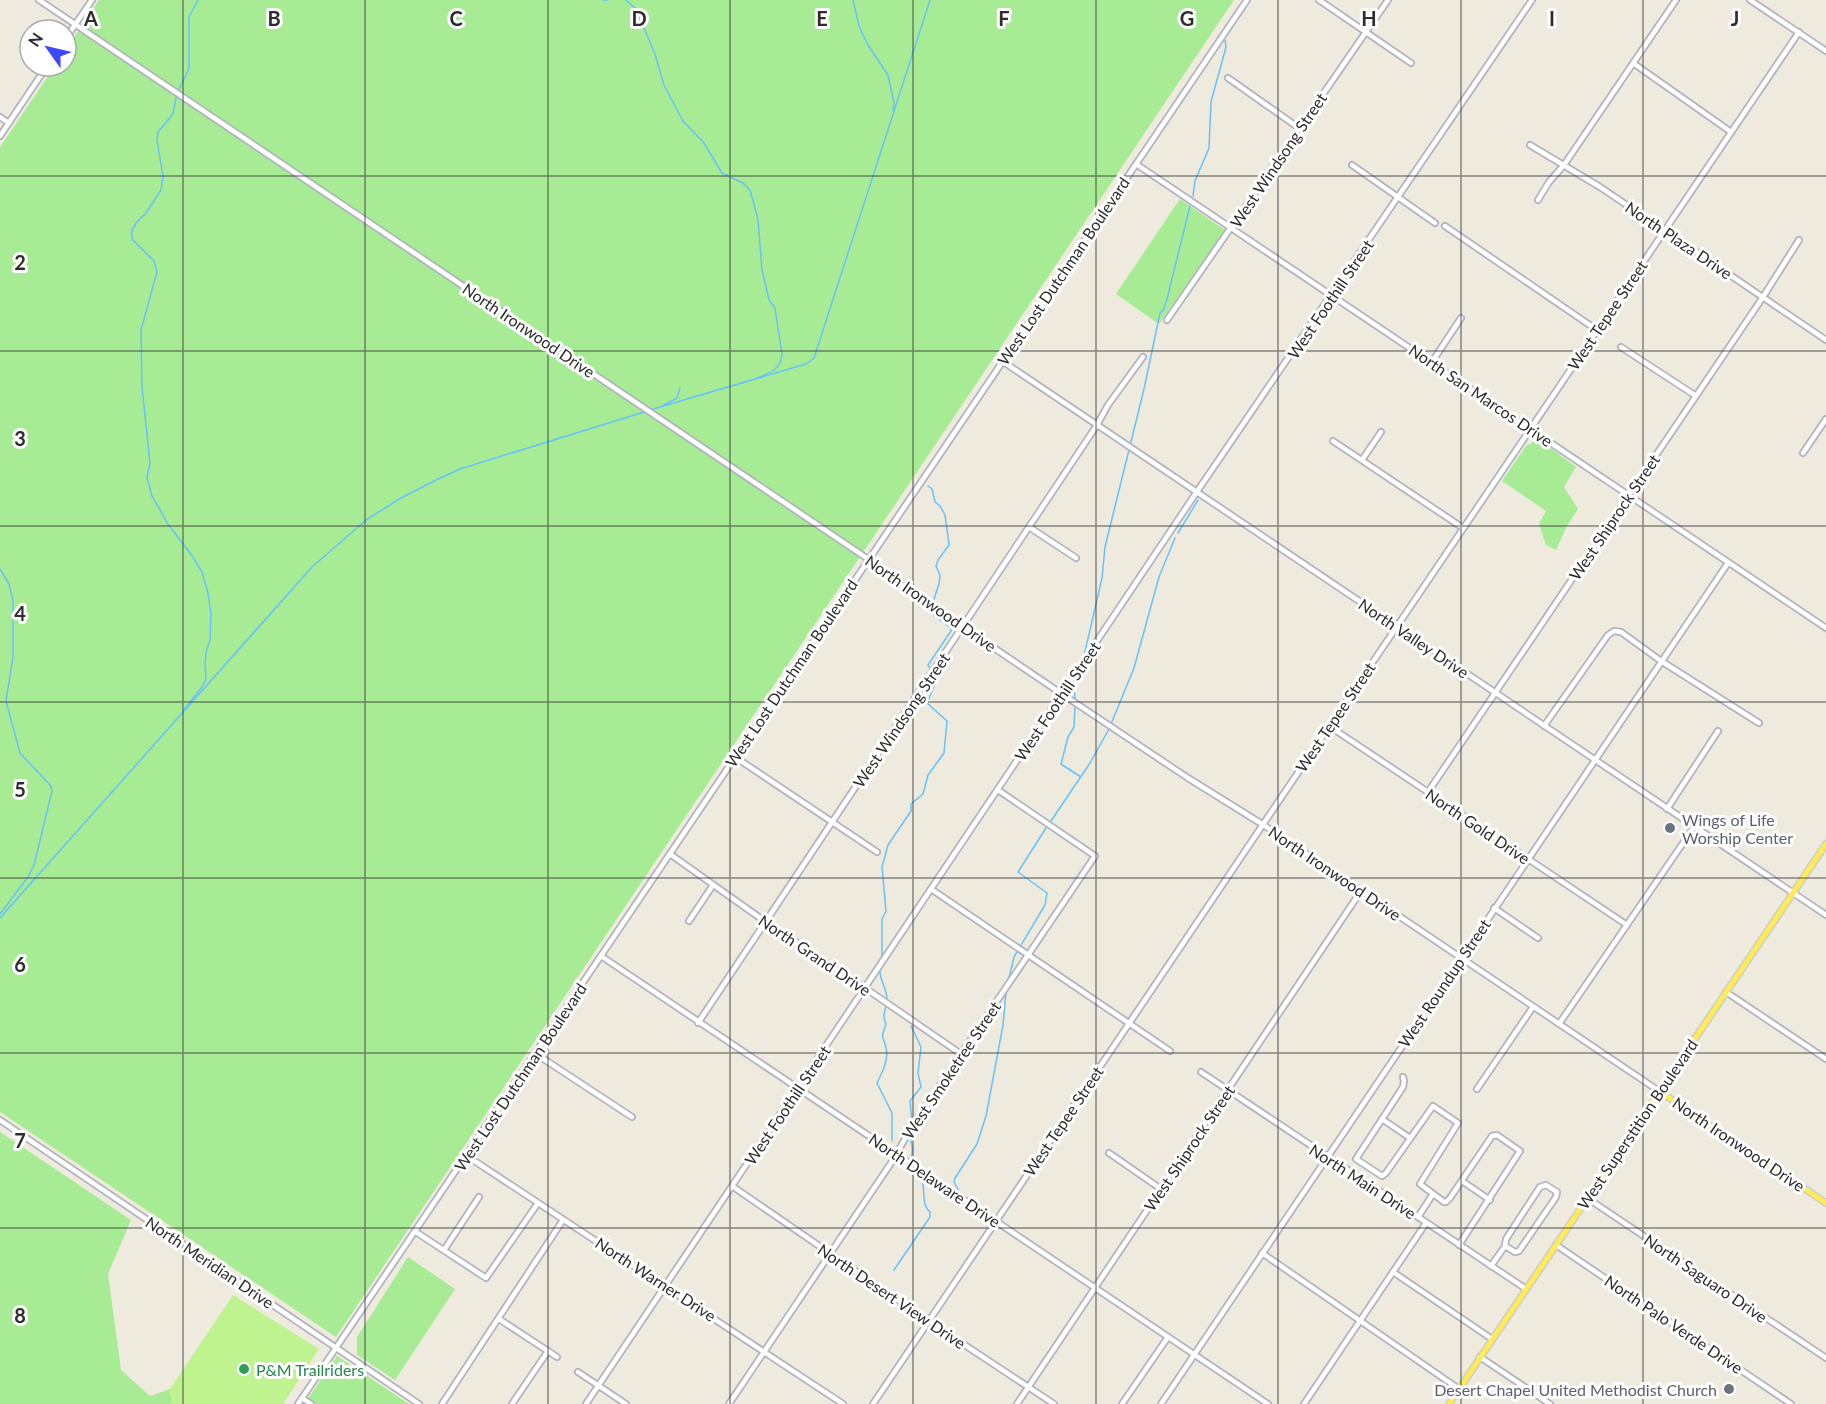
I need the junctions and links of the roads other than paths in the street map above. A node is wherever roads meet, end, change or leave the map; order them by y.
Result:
1 (39, 0) edge
2 (92, 0) edge
3 (1246, 0) edge
4 (1319, 0) edge
5 (1388, 0) edge
6 (1532, 0) edge
7 (1676, 0) edge
8 (1750, 0) edge
9 (66, 18) edge
10 (78, 20) edge
11 (78, 26) edge
12 (1366, 32) junction
13 (1798, 32) junction
14 (1826, 51) edge
15 (1411, 63) dead end
16 (1633, 63) junction
17 (39, 78) edge
18 (1228, 78) dead end
19 (0, 117) edge
20 (9, 123) junction
21 (1299, 128) junction
22 (1731, 132) junction
23 (0, 136) edge
24 (1530, 145) dead end
25 (1136, 164) junction
26 (1352, 165) dead end
27 (1564, 165) junction
28 (1398, 197) junction
29 (1538, 200) dead end
30 (1435, 223) dead end
31 (1445, 226) dead end
32 (1231, 228) junction
33 (1665, 230) junction
34 (1799, 240) dead end
35 (1332, 295) junction
36 (1763, 297) junction
37 (1461, 318) dead end
38 (1167, 320) dead end
39 (1597, 330) junction
40 (1826, 340) edge
41 (1621, 347) dead end
42 (1143, 357) dead end
43 (1002, 361) junction
44 (1432, 362) junction
45 (1696, 396) junction
46 (1826, 419) edge
47 (1097, 425) junction
48 (1530, 429) junction
49 (1381, 432) dead end
50 (1334, 441) dead end
51 (1803, 453) dead end
52 (1362, 460) junction
53 (1197, 492) junction
54 (1629, 495) junction
55 (1029, 527) junction
56 (1463, 528) junction
57 (1076, 558) dead end
58 (868, 559) junction
59 (1728, 562) junction
60 (1396, 626) junction
61 (963, 627) junction
62 (1826, 628) edge
63 (1661, 661) junction
64 (1495, 693) junction
65 (1062, 694) junction
66 (1759, 723) dead end
67 (1329, 726) junction
68 (1544, 726) junction
69 (1718, 731) dead end
70 (735, 757) junction
71 (1594, 760) junction
72 (998, 790) junction
73 (1428, 792) junction
74 (1667, 808) junction
75 (832, 823) junction
76 (1262, 824) junction
77 (1694, 827) junction
78 (1826, 844) edge
79 (877, 852) dead end
80 (670, 854) junction
81 (1527, 859) junction
82 (713, 885) junction
83 (931, 890) junction
84 (1361, 891) junction
85 (1793, 892) junction
86 (1494, 908) junction
87 (1826, 915) edge
88 (688, 921) dead end
89 (765, 922) junction
90 (1627, 925) junction
91 (1538, 938) dead end
92 (1028, 954) junction
93 (601, 956) junction
94 (1460, 958) junction
95 (865, 988) junction
96 (1726, 992) junction
97 (1533, 1007) junction
98 (698, 1023) junction
99 (1128, 1024) junction
100 (1560, 1024) junction
101 (1170, 1051) dead end
102 (536, 1054) junction
103 (961, 1054) junction
104 (1826, 1059) edge
105 (1201, 1072) dead end
106 (1402, 1077) dead end
107 (798, 1088) junction
108 (1477, 1089) dead end
109 (1228, 1090) junction
110 (1659, 1091) junction
111 (632, 1117) dead end
112 (1382, 1119) junction
113 (0, 1120) edge
114 (1410, 1138) junction
115 (1110, 1153) dead end
116 (896, 1154) junction
117 (467, 1156) junction
118 (1327, 1157) junction
119 (1462, 1181) junction
120 (732, 1186) junction
121 (1161, 1190) junction
122 (1433, 1194) junction
123 (479, 1197) dead end
124 (1587, 1198) junction
125 (1490, 1200) junction
126 (538, 1203) junction
127 (1826, 1203) edge
128 (1418, 1217) junction
129 (563, 1220) junction
130 (996, 1221) junction
131 (1426, 1223) junction
132 (416, 1232) junction
133 (1459, 1245) junction
134 (1556, 1245) junction
135 (1505, 1246) junction
136 (444, 1250) junction
137 (1262, 1253) junction
138 (830, 1254) junction
139 (1491, 1266) junction
140 (1393, 1272) junction
141 (665, 1285) junction
142 (1095, 1288) junction
143 (1526, 1289) junction
144 (499, 1319) junction
145 (929, 1321) junction
146 (1359, 1321) junction
147 (1168, 1337) junction
148 (1492, 1339) junction
149 (336, 1347) junction
150 (548, 1351) junction
151 (765, 1351) junction
152 (1194, 1354) junction
153 (1480, 1357) junction
154 (556, 1358) dead end
155 (1826, 1358) edge
156 (578, 1372) dead end
157 (598, 1385) junction
158 (1028, 1387) junction
159 (1459, 1389) junction
160 (302, 1398) junction
161 (298, 1404) edge
162 (311, 1404) edge
163 (419, 1404) edge
164 (442, 1404) edge
165 (512, 1404) edge
166 (586, 1404) edge
167 (626, 1404) edge
168 (729, 1404) edge
169 (843, 1404) edge
170 (873, 1404) edge
171 (1017, 1404) edge
172 (1054, 1404) edge
173 (1122, 1404) edge
174 (1161, 1404) edge
175 (1268, 1404) edge
176 (1304, 1404) edge
177 (1449, 1404) edge
178 (1550, 1404) edge
179 (1791, 1404) edge

1 - 9 street, North Ironwood Drive
2 - 10 street
3 - 25 street, West Lost Dutchman Boulevard
4 - 12 street
5 - 12 street, West Windsong Street
6 - 28 street, West Foothill Street
7 - 16 street
8 - 13 street
11 - 58 street, North Ironwood Drive
12 - 15 street
12 - 21 street, West Windsong Street
13 - 14 street
13 - 22 street, West Tepee Street
16 - 22 street
16 - 27 street
17 - 20 street
18 - 21 street
19 - 20 street
20 - 23 street
21 - 32 street, West Windsong Street
22 - 33 street, West Tepee Street
24 - 27 street, North Plaza Drive
25 - 32 street, North San Marcos Drive
25 - 43 street, West Lost Dutchman Boulevard
26 - 28 street
27 - 29 street
27 - 33 street, North Plaza Drive
28 - 30 street
28 - 35 street, West Foothill Street
31 - 39 street
32 - 35 street, North San Marcos Drive
32 - 38 street, West Windsong Street
33 - 36 street, North Plaza Drive
33 - 39 street, West Tepee Street
34 - 36 street, West Shiprock Street
35 - 44 street, North San Marcos Drive
35 - 53 street, West Foothill Street
36 - 40 street, North Plaza Drive
36 - 45 street, West Shiprock Street
37 - 44 street
39 - 48 street, West Tepee Street
41 - 45 street
42 - 47 street, West Windsong Street
43 - 47 street, North Valley Drive
43 - 58 street, West Lost Dutchman Boulevard
44 - 48 street, North San Marcos Drive
45 - 54 street, West Shiprock Street
46 - 51 street
47 - 53 street, North Valley Drive
47 - 55 street, West Windsong Street
48 - 54 street, North San Marcos Drive
48 - 56 street, West Tepee Street
49 - 52 street
50 - 52 street
52 - 56 street
53 - 60 street, North Valley Drive
53 - 65 street, West Foothill Street
54 - 59 street, North San Marcos Drive
54 - 64 street, West Shiprock Street
55 - 57 street
55 - 61 street, West Windsong Street
56 - 60 street, West Tepee Street
58 - 61 street, North Ironwood Drive
58 - 70 street, West Lost Dutchman Boulevard
59 - 62 street, North San Marcos Drive
59 - 63 street, West Roundup Street
60 - 64 street, North Valley Drive
60 - 67 street, West Tepee Street
61 - 65 street, North Ironwood Drive
61 - 75 street, West Windsong Street
63 - 66 street
63 - 68 street
63 - 71 street, West Roundup Street
64 - 68 street, North Valley Drive
64 - 73 street, West Shiprock Street
65 - 72 street, West Foothill Street
65 - 76 street, North Ironwood Drive
67 - 73 street, North Gold Drive
67 - 76 street, West Tepee Street
68 - 71 street, North Valley Drive
69 - 74 street
70 - 75 street
70 - 80 street, West Lost Dutchman Boulevard
71 - 74 street, North Valley Drive
71 - 81 street, West Roundup Street
72 - 83 street, West Foothill Street
72 - 92 street, West Smoketree Street
73 - 81 street, North Gold Drive
74 - 77 street, North Valley Drive
75 - 79 street
75 - 89 street, West Windsong Street
76 - 84 street, North Ironwood Drive
76 - 99 street, West Tepee Street
77 - 85 street, North Valley Drive
77 - 90 street
78 - 85 main road, West Superstition Boulevard
80 - 82 street, North Grand Drive
80 - 93 street, West Lost Dutchman Boulevard
81 - 86 street, West Roundup Street
81 - 90 street, North Gold Drive
82 - 88 street
82 - 89 street, North Grand Drive
83 - 92 street
83 - 95 street, West Foothill Street
84 - 94 street, North Ironwood Drive
84 - 109 street, West Shiprock Street
85 - 87 street, North Valley Drive
85 - 96 main road, West Superstition Boulevard
86 - 91 street
86 - 94 street, West Roundup Street
89 - 95 street, North Grand Drive
89 - 98 street, West Windsong Street
90 - 100 street
92 - 99 street
92 - 103 street, West Smoketree Street
93 - 98 street, North Delaware Drive
93 - 102 street, West Lost Dutchman Boulevard
94 - 97 street, North Ironwood Drive
94 - 118 street, West Roundup Street
95 - 103 street, North Grand Drive
95 - 107 street, West Foothill Street
96 - 104 street
96 - 110 main road, West Superstition Boulevard
97 - 100 street, North Ironwood Drive
97 - 108 street
98 - 107 street, North Delaware Drive
99 - 101 street
99 - 130 street, West Tepee Street
100 - 110 street, North Ironwood Drive
102 - 111 street
102 - 117 street, West Lost Dutchman Boulevard
103 - 116 street, West Smoketree Street
105 - 109 street, North Main Drive
106 - 112 street
107 - 116 street, North Delaware Drive
107 - 120 street, West Foothill Street
109 - 118 street, North Main Drive
109 - 121 street, West Shiprock Street
110 - 124 main road, West Superstition Boulevard
110 - 127 main road, North Ironwood Drive
112 - 114 street
112 - 114 street
113 - 149 street, North Meridian Drive
114 - 122 street
115 - 121 street
116 - 130 street, North Delaware Drive
116 - 138 street, West Smoketree Street
117 - 126 street, North Warner Drive
117 - 132 street, West Lost Dutchman Boulevard
118 - 128 street, North Main Drive
118 - 137 street, West Roundup Street
119 - 122 street
119 - 125 street
119 - 125 street
120 - 138 street, North Desert View Drive
120 - 141 street, West Foothill Street
121 - 142 street, West Shiprock Street
122 - 128 street
123 - 136 street
124 - 134 main road, West Superstition Boulevard
124 - 155 street, North Saguaro Drive
125 - 133 street
126 - 129 street, North Warner Drive
126 - 136 street
128 - 131 street, North Main Drive
129 - 141 street, North Warner Drive
129 - 144 street
130 - 142 street, North Delaware Drive
130 - 145 street, West Tepee Street
131 - 133 street, North Main Drive
131 - 140 street
132 - 136 street
132 - 149 street, West Lost Dutchman Boulevard
133 - 139 street, North Main Drive
134 - 143 main road, West Superstition Boulevard
134 - 179 street, North Palo Verde Drive
135 - 135 street
135 - 139 street
137 - 146 street
137 - 152 street, West Roundup Street
138 - 145 street, North Desert View Drive
138 - 151 street, West Smoketree Street
139 - 143 street, North Main Drive
140 - 146 street
140 - 148 street
141 - 151 street, North Warner Drive
141 - 157 street, West Foothill Street
142 - 147 street, North Delaware Drive
142 - 158 street, West Shiprock Street
143 - 148 main road, West Superstition Boulevard
144 - 150 street
144 - 164 street
145 - 158 street, North Desert View Drive
145 - 170 street, West Tepee Street
146 - 159 street
146 - 176 street
147 - 152 street, North Delaware Drive
147 - 173 street
148 - 153 main road, West Superstition Boulevard
149 - 160 street, West Lost Dutchman Boulevard
149 - 163 street, North Meridian Drive
150 - 154 street
150 - 165 street
151 - 168 street, West Smoketree Street
151 - 169 street, North Warner Drive
152 - 174 street, West Roundup Street
152 - 175 street, North Delaware Drive
153 - 159 main road, West Superstition Boulevard
153 - 178 street
156 - 157 street
157 - 166 street, West Foothill Street
157 - 167 street
158 - 171 street, West Shiprock Street
158 - 172 street, North Desert View Drive
159 - 177 main road, West Superstition Boulevard
160 - 161 street, West Lost Dutchman Boulevard
160 - 162 street

